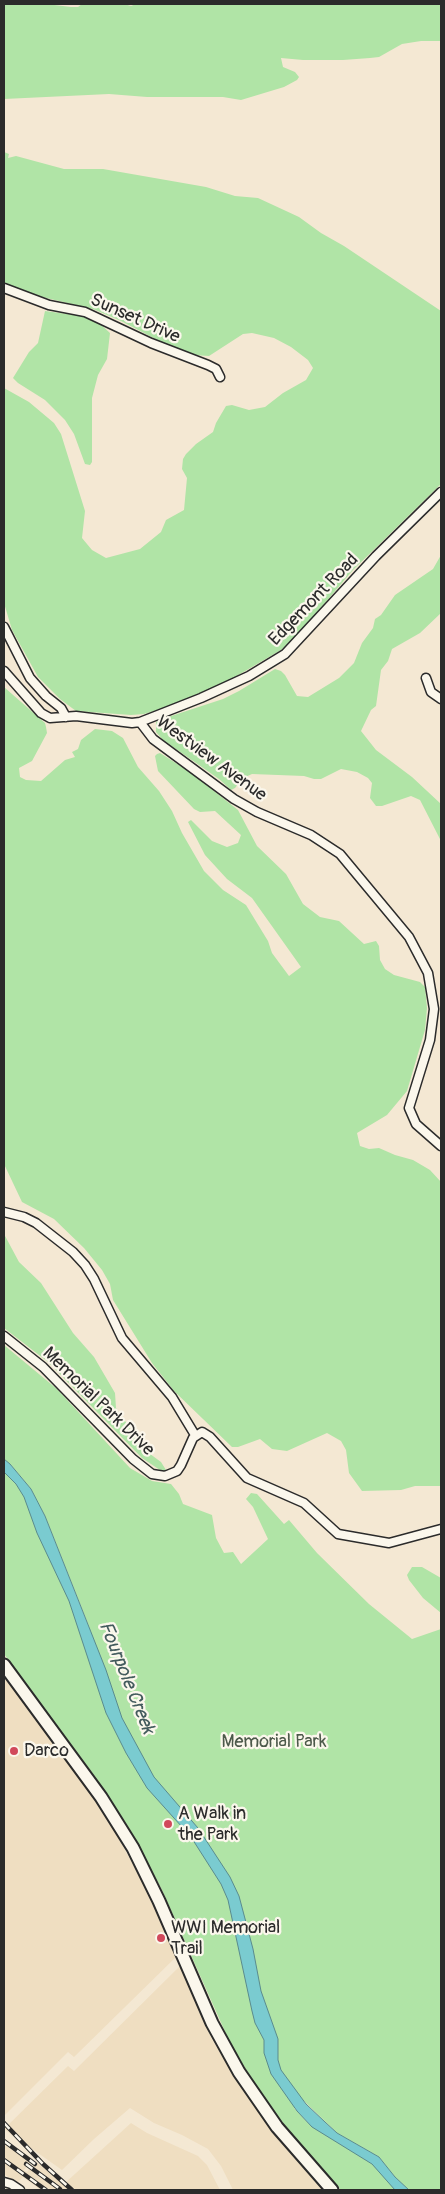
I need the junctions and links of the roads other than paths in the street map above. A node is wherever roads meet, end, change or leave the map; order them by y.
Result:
1 (4, 288) edge
2 (220, 377) dead end
3 (441, 492) edge
4 (4, 627) edge
5 (4, 671) edge
6 (426, 678) dead end
7 (441, 699) edge
8 (66, 717) junction
9 (140, 722) junction
10 (441, 1146) edge
11 (4, 1212) edge
12 (4, 1336) edge
13 (196, 1435) junction
14 (441, 1529) edge
15 (4, 1665) edge
16 (4, 2182) edge
17 (20, 2190) edge
18 (332, 2190) edge

1 - 2 street, Sunset Drive
3 - 9 street, Edgemont Road
4 - 8 street
5 - 8 street, Edgemont Road
6 - 7 street
8 - 9 street, Edgemont Road
9 - 10 street, Westview Avenue
11 - 13 street
12 - 13 street, Memorial Park Drive
13 - 14 street
15 - 18 street
16 - 17 street

